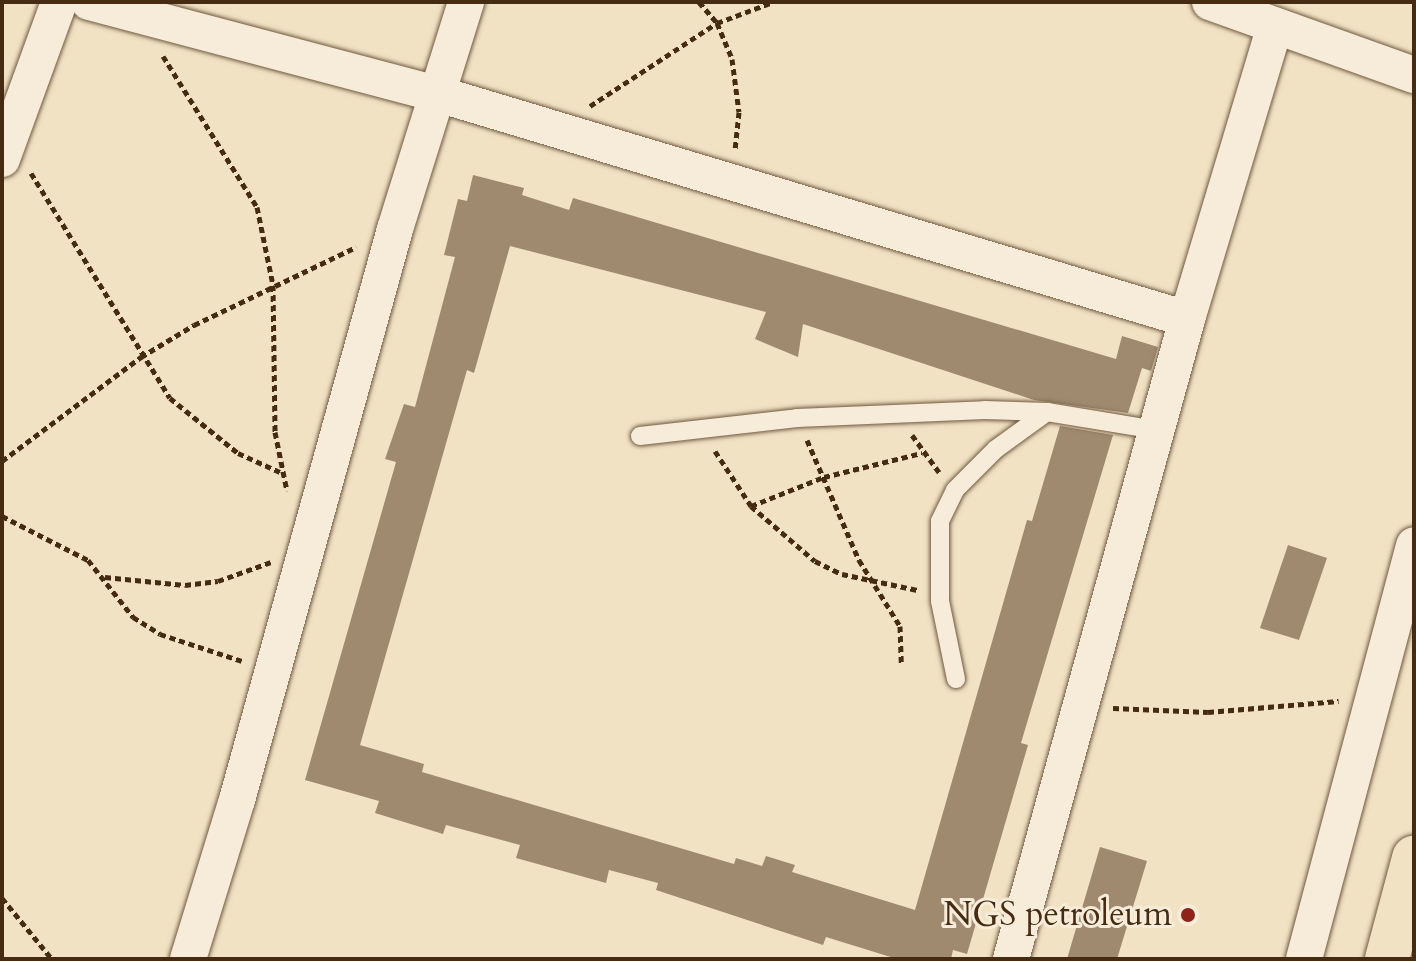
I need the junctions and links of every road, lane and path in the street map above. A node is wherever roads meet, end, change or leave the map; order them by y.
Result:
1 (59, 2) edge
2 (89, 2) edge
3 (466, 2) edge
4 (699, 2) edge
5 (773, 2) edge
6 (1210, 2) edge
7 (134, 14) junction
8 (717, 23) junction
9 (1275, 26) junction
10 (1414, 75) edge
11 (438, 94) junction
12 (556, 129) junction
13 (6, 148) edge
14 (732, 181) junction
15 (395, 229) junction
16 (273, 285) junction
17 (1187, 319) junction
18 (141, 357) junction
19 (902, 412) junction
20 (1047, 412) junction
21 (797, 418) junction
22 (705, 430) junction
23 (1157, 430) junction
24 (640, 436) dead end
25 (922, 453) junction
26 (2, 461) edge
27 (281, 473) junction
28 (824, 477) junction
29 (955, 490) junction
30 (751, 506) junction
31 (2, 516) edge
32 (312, 537) junction
33 (1414, 545) edge
34 (104, 577) junction
35 (870, 581) junction
36 (940, 601) junction
37 (901, 664) dead end
38 (274, 669) junction
39 (956, 679) dead end
40 (1371, 697) junction
41 (1084, 706) junction
42 (1414, 858) edge
43 (2, 898) edge
44 (52, 959) edge
45 (188, 959) edge
46 (1011, 959) edge
47 (1304, 959) edge
48 (1387, 959) edge

1 - 13 street
2 - 7 street
3 - 11 street
4 - 8 path
5 - 8 path
6 - 9 street
7 - 11 street
7 - 16 path
8 - 12 path
8 - 14 path
9 - 10 street
9 - 17 street
11 - 12 street
11 - 15 street
12 - 14 street
13 - 18 path
14 - 17 street
15 - 16 path
15 - 32 street
16 - 18 path
16 - 27 path
17 - 23 street
18 - 26 path
18 - 27 path
19 - 20 lane
19 - 21 lane
19 - 25 path
20 - 23 lane
20 - 29 lane
21 - 22 lane
21 - 28 path
22 - 24 lane
22 - 30 path
23 - 41 street
25 - 28 path
25 - 29 path
27 - 32 path
28 - 30 path
28 - 35 path
29 - 36 lane
30 - 35 path
31 - 34 path
32 - 34 path
32 - 38 street
33 - 40 street
34 - 38 path
35 - 36 path
35 - 37 path
36 - 39 lane
38 - 45 street
40 - 41 path
40 - 47 street
41 - 46 street
42 - 48 highway
43 - 44 path

